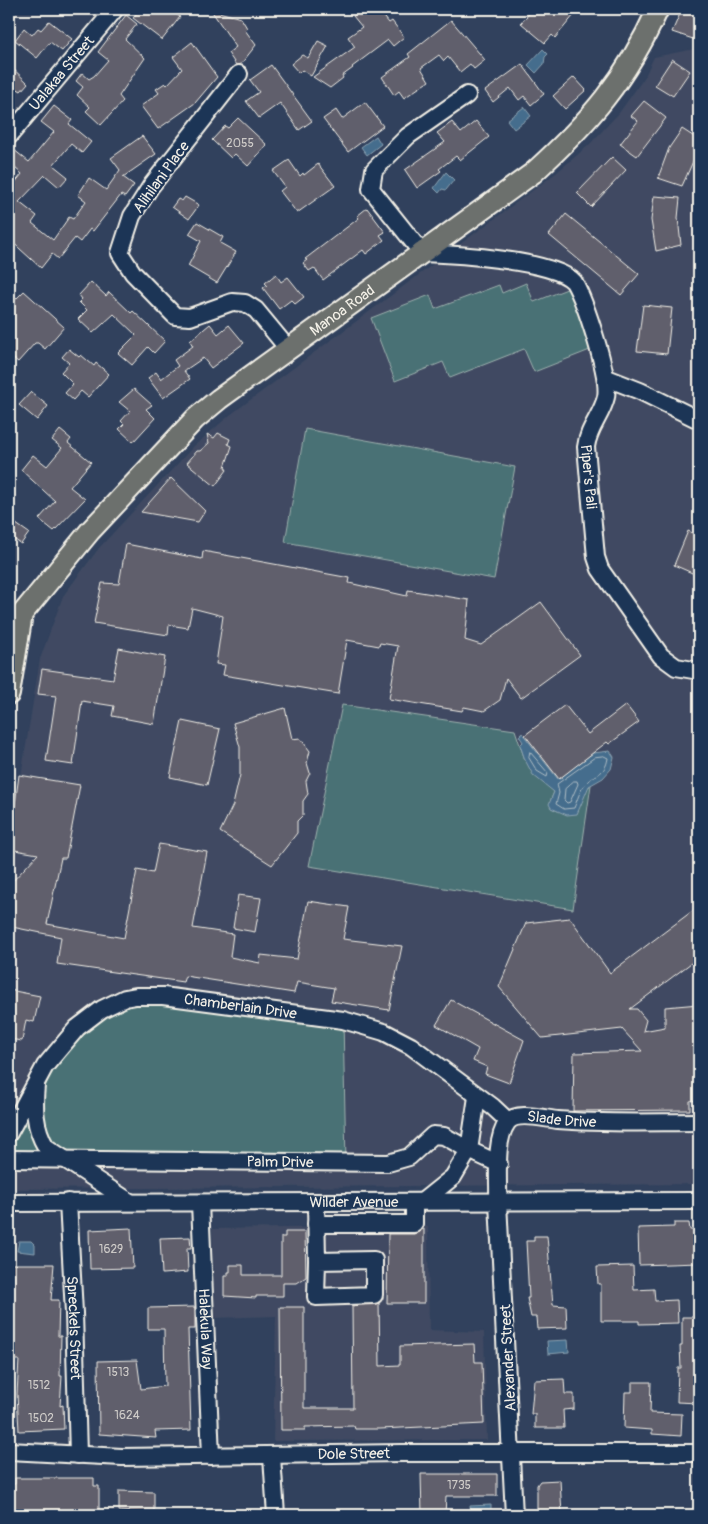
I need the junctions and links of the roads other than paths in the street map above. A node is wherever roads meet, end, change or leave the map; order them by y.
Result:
1 (116, 9) edge
2 (658, 9) edge
3 (239, 74) dead end
4 (467, 95) dead end
5 (9, 136) edge
6 (422, 253) junction
7 (289, 350) junction
8 (607, 378) junction
9 (699, 420) edge
10 (15, 613) edge
11 (699, 671) edge
12 (9, 694) edge
13 (36, 1081) junction
14 (477, 1098) junction
15 (508, 1121) junction
16 (699, 1122) edge
17 (9, 1134) edge
18 (469, 1150) junction
19 (9, 1159) edge
20 (65, 1160) junction
21 (498, 1164) junction
22 (418, 1201) junction
23 (699, 1201) edge
24 (68, 1202) junction
25 (130, 1202) junction
26 (316, 1202) junction
27 (498, 1202) junction
28 (9, 1203) edge
29 (200, 1203) junction
30 (316, 1224) junction
31 (317, 1261) dead end
32 (9, 1450) edge
33 (512, 1453) junction
34 (699, 1453) edge
35 (78, 1455) junction
36 (211, 1456) junction
37 (272, 1457) junction
38 (276, 1515) edge
39 (514, 1515) edge

1 - 5 street, Ualakaa Street
2 - 6 main road, Manoa Road
3 - 7 street, Alihilani Place
4 - 6 street
6 - 7 main road, Manoa Road
6 - 8 street, Piper's Pali
7 - 10 main road, Manoa Road
8 - 9 street
8 - 11 street, Piper's Pali
10 - 12 main road
13 - 14 street, Chamberlain Drive
13 - 17 street, Chamberlain Drive
13 - 20 street
14 - 15 street, Chamberlain Drive
14 - 18 street
15 - 16 street, Slade Drive
15 - 21 street, Slade Drive
18 - 20 street, Palm Drive
18 - 21 street
18 - 22 street
19 - 20 street, Palm Drive
20 - 25 street
21 - 27 street, Slade Drive
22 - 26 street, Wilder Avenue
22 - 27 street, Wilder Avenue
22 - 30 street
23 - 27 street, Wilder Avenue
24 - 25 street, Wilder Avenue
24 - 28 street, Wilder Avenue
24 - 35 street, Spreckels Street
25 - 29 street, Wilder Avenue
26 - 29 street, Wilder Avenue
26 - 30 street
27 - 33 street, Alexander Street
29 - 36 street, Halekula Way
30 - 31 street
32 - 35 street, Dole Street
33 - 34 street, Dole Street
33 - 37 street, Dole Street
33 - 39 street, Alexander Street
35 - 36 street, Dole Street
36 - 37 street, Dole Street
37 - 38 street

